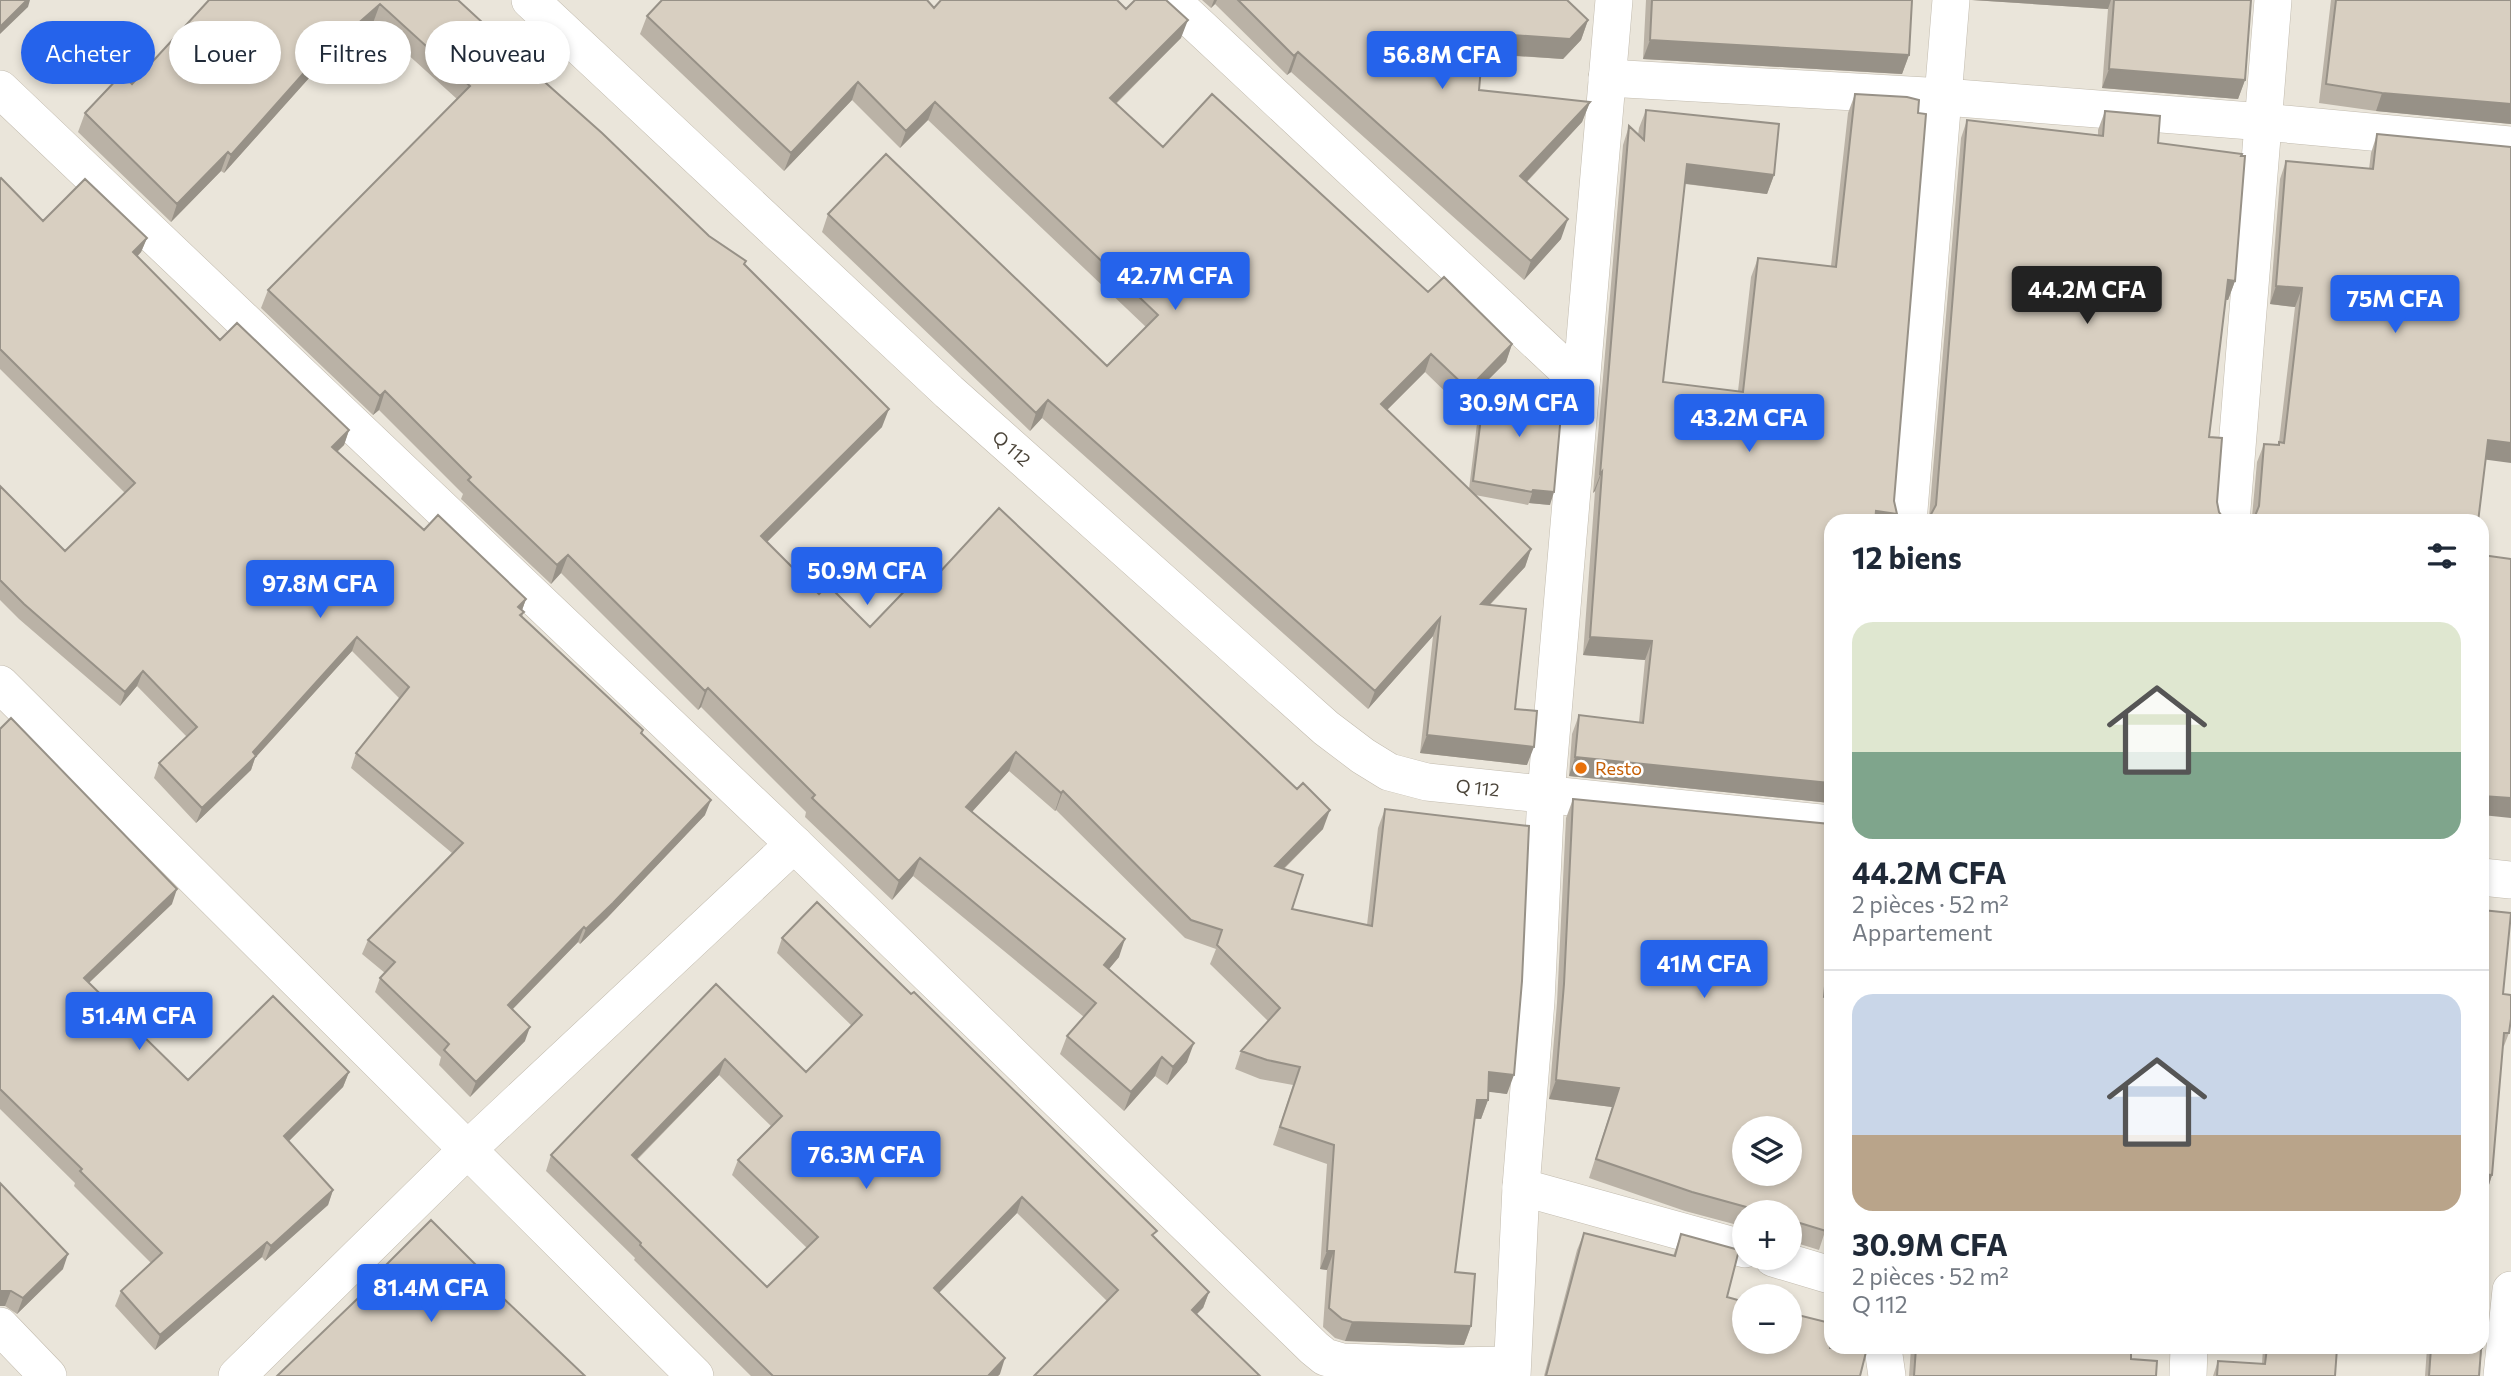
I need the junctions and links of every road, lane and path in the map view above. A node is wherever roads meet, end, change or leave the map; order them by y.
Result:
1 (530, 0) edge
2 (1171, 0) edge
3 (1614, 0) edge
4 (1951, 0) edge
5 (2273, 0) edge
6 (1607, 78) junction
7 (0, 89) edge
8 (1944, 97) junction
9 (2264, 122) junction
10 (2511, 145) edge
11 (1581, 383) junction
12 (1909, 514) edge
13 (2232, 514) edge
14 (0, 684) edge
15 (1546, 794) junction
16 (1824, 823) edge
17 (794, 844) junction
18 (2489, 878) edge
19 (2511, 880) edge
20 (468, 1149) junction
21 (1521, 1187) junction
22 (1732, 1245) edge
23 (1802, 1267) edge
24 (1824, 1273) edge
25 (2511, 1290) edge
26 (0, 1326) edge
27 (1884, 1354) edge
28 (2189, 1354) edge
29 (1512, 1371) edge
30 (48, 1376) edge
31 (237, 1376) edge
32 (695, 1376) edge
33 (1887, 1376) edge
34 (2188, 1376) edge
35 (2502, 1376) edge

1 - 15 street, Q 112
2 - 11 street
3 - 6 street
4 - 8 street
5 - 9 street
6 - 8 street
6 - 11 street
7 - 17 street
8 - 9 street
8 - 12 street
9 - 10 street
9 - 13 street
11 - 15 street
14 - 20 street
15 - 16 street, Q 112
15 - 21 street
17 - 20 street
17 - 29 street
18 - 19 street
20 - 31 street
20 - 32 street
21 - 22 street
21 - 29 street
23 - 24 street
25 - 35 street
26 - 30 street
27 - 33 street
28 - 34 street

